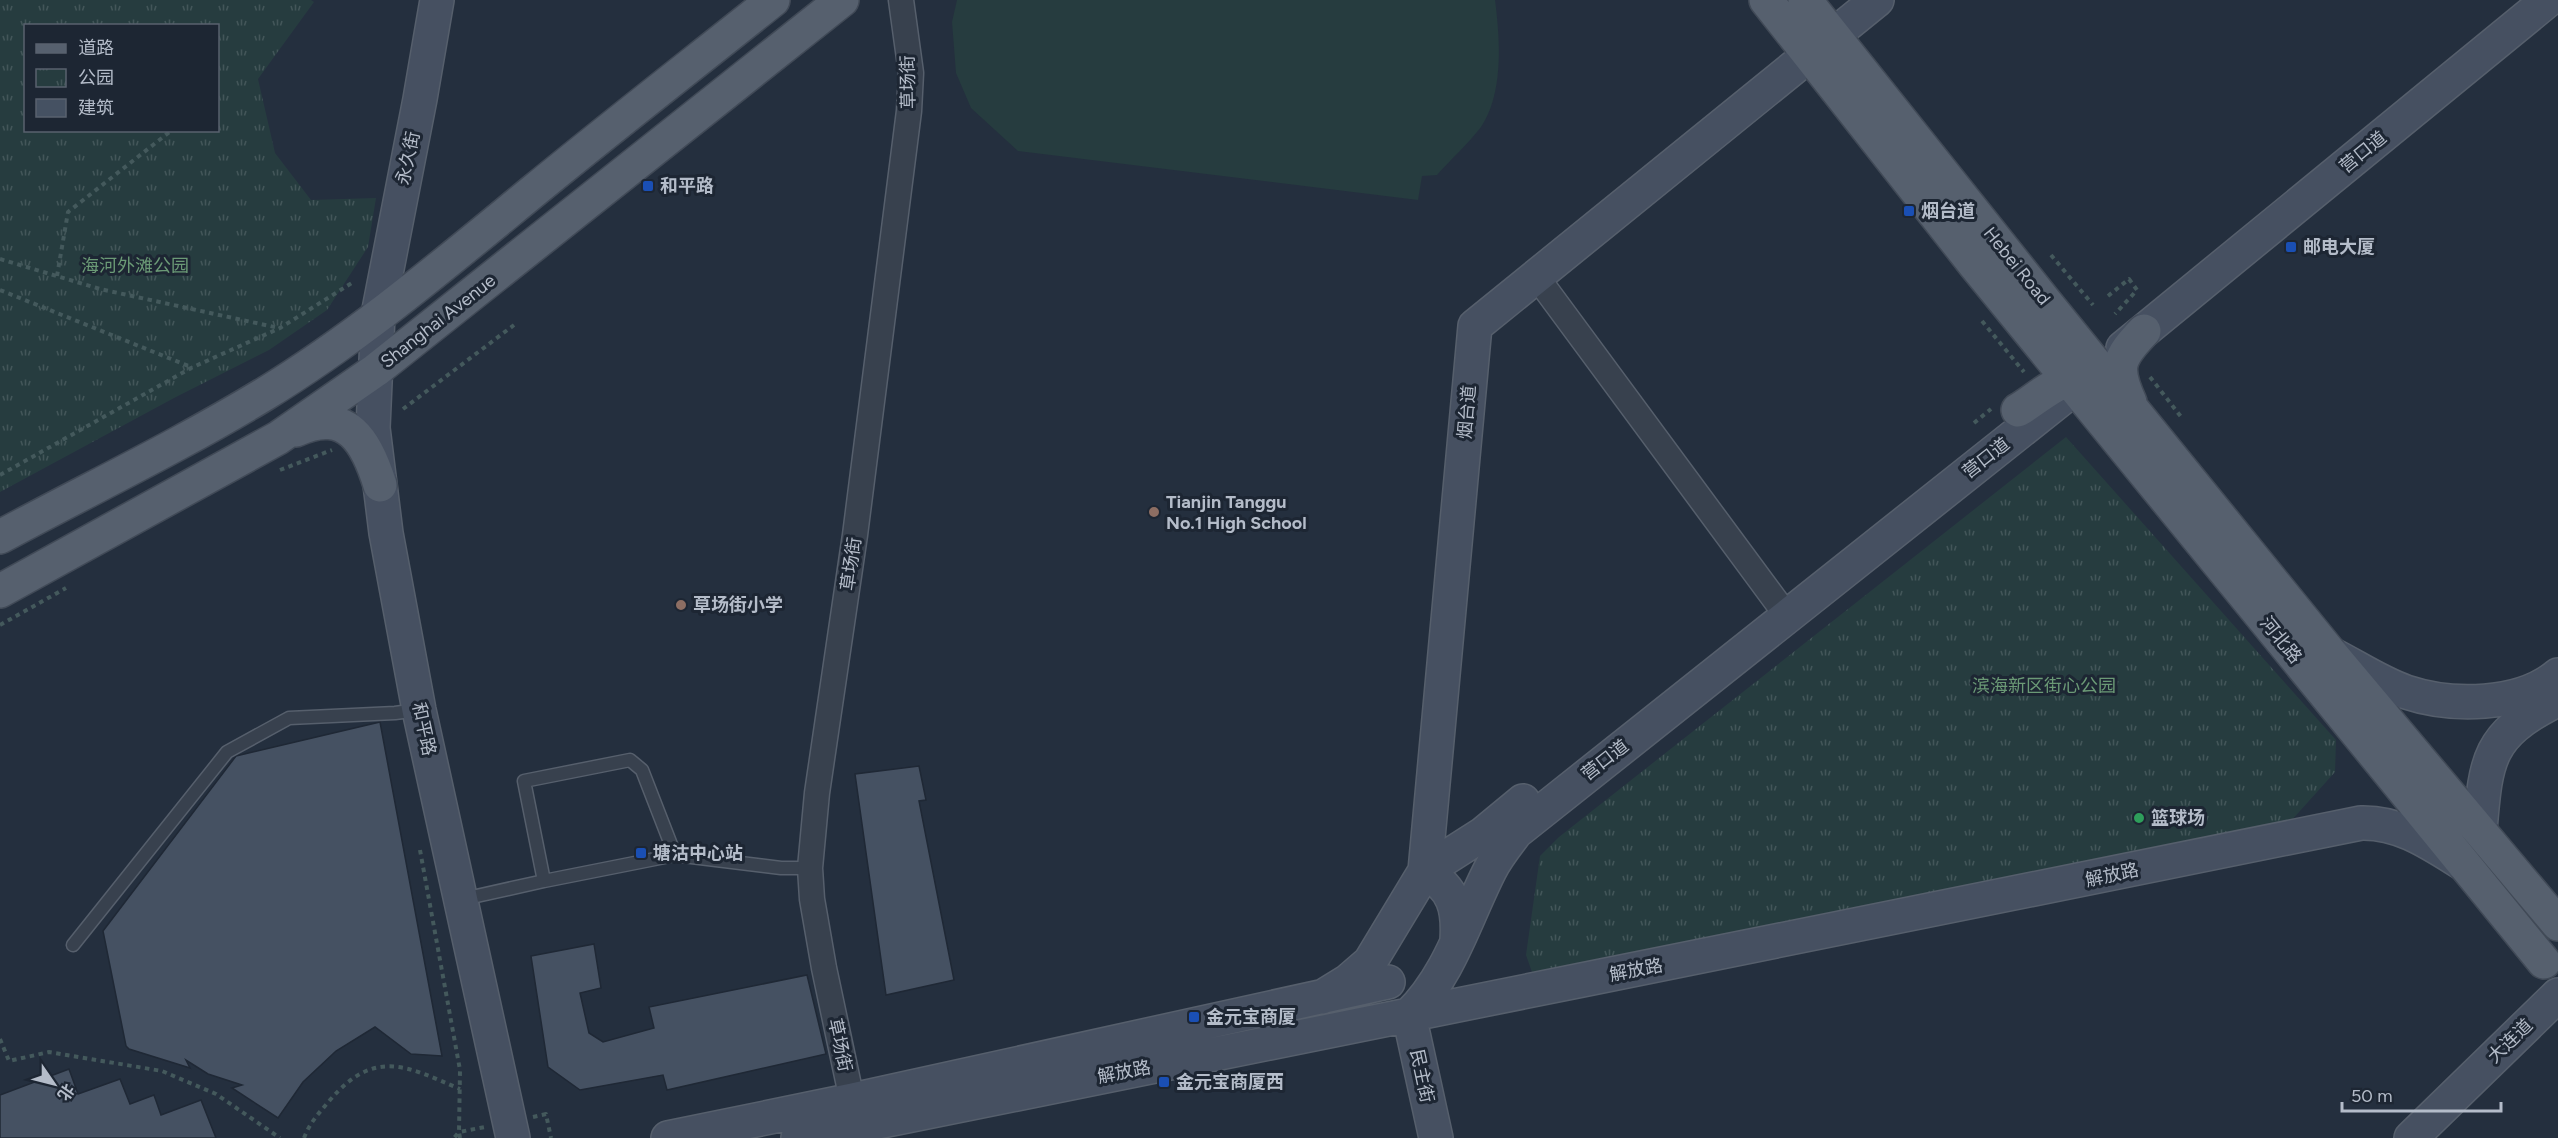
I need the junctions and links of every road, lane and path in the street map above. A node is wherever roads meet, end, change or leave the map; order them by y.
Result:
1 (437, 0) edge
2 (773, 0) edge
3 (842, 0) edge
4 (901, 0) edge
5 (1767, 0) edge
6 (1805, 0) edge
7 (1877, 0) edge
8 (2515, 0) edge
9 (2548, 0) edge
10 (1822, 45) junction
11 (169, 132) edge
12 (2051, 255) dead end
13 (0, 259) edge
14 (57, 276) junction
15 (1536, 276) junction
16 (355, 280) dead end
17 (0, 290) edge
18 (2108, 296) dead end
19 (2093, 305) dead end
20 (2033, 311) junction
21 (378, 315) junction
22 (1982, 321) dead end
23 (2131, 321) junction
24 (514, 325) dead end
25 (280, 328) junction
26 (191, 368) junction
27 (376, 370) junction
28 (2024, 372) dead end
29 (2079, 374) junction
30 (2150, 376) dead end
31 (403, 409) dead end
32 (2024, 417) junction
33 (2182, 418) dead end
34 (2130, 430) junction
35 (278, 438) junction
36 (0, 475) edge
37 (380, 485) junction
38 (0, 537) edge
39 (0, 591) edge
40 (1782, 608) junction
41 (2331, 654) junction
42 (2555, 694) edge
43 (419, 710) junction
44 (2480, 830) junction
45 (675, 855) junction
46 (2465, 865) junction
47 (810, 868) junction
48 (1425, 871) junction
49 (544, 881) junction
50 (462, 900) junction
51 (1400, 913) junction
52 (2558, 924) edge
53 (1457, 942) junction
54 (73, 945) dead end
55 (2544, 962) dead end
56 (1388, 982) junction
57 (2558, 995) edge
58 (1322, 997) junction
59 (1409, 1015) junction
60 (2558, 1026) edge
61 (0, 1039) edge
62 (460, 1089) dead end
63 (855, 1113) junction
64 (459, 1132) dead end
65 (514, 1132) edge
66 (280, 1138) edge
67 (304, 1138) edge
68 (454, 1138) edge
69 (668, 1138) edge
70 (798, 1138) edge
71 (1436, 1138) edge
72 (2411, 1138) edge
73 (2443, 1138) edge

1 - 21 street, 永久街
2 - 21 main road
3 - 27 main road, Shanghai Avenue
4 - 47 street, 草场街
5 - 10 main road, Hebei Road
6 - 10 main road, Hebei Road
7 - 10 street, 烟台道
8 - 23 street, 营口道
9 - 23 street, 营口道
10 - 15 street, 烟台道
10 - 20 main road, Hebei Road
11 - 14 path
12 - 19 path
13 - 14 path
14 - 25 path
15 - 40 street
15 - 48 street, 烟台道
16 - 25 path
17 - 26 path
18 - 23 path
20 - 29 main road
20 - 32 main road
21 - 27 street, 和平路
21 - 38 main road
22 - 28 path
23 - 29 street, 营口道
23 - 34 main road
24 - 31 path
25 - 26 path
26 - 36 path
27 - 35 main road, Shanghai Avenue
27 - 37 street, 和平路
29 - 32 street, 营口道
29 - 34 main road
30 - 33 path
32 - 34 street
32 - 40 street, 营口道
34 - 41 main road, 河北路
34 - 46 main road, 河北路
35 - 37 main road
35 - 39 main road, Shanghai Avenue
37 - 43 street, 和平路
40 - 48 street, 营口道
40 - 53 street, 营口道
41 - 42 street
41 - 44 main road, 河北路
42 - 44 street
43 - 50 street, 和平路
43 - 54 lane
44 - 52 main road, 河北路
45 - 47 lane
45 - 49 lane
45 - 49 lane
46 - 55 main road, 河北路
46 - 59 street, 解放路
47 - 63 street, 草场街
48 - 51 street
48 - 53 street
49 - 50 lane
50 - 65 street, 和平路
51 - 56 street
51 - 58 street
53 - 59 street, 营口道
56 - 58 street, 解放路
56 - 59 street
57 - 72 street, 大连道
58 - 63 street, 解放路
59 - 63 street, 解放路
59 - 71 street, 民主街
60 - 73 street, 大连道
61 - 66 path
62 - 67 path
63 - 69 street, 解放路
63 - 70 street, 解放路
64 - 68 path

